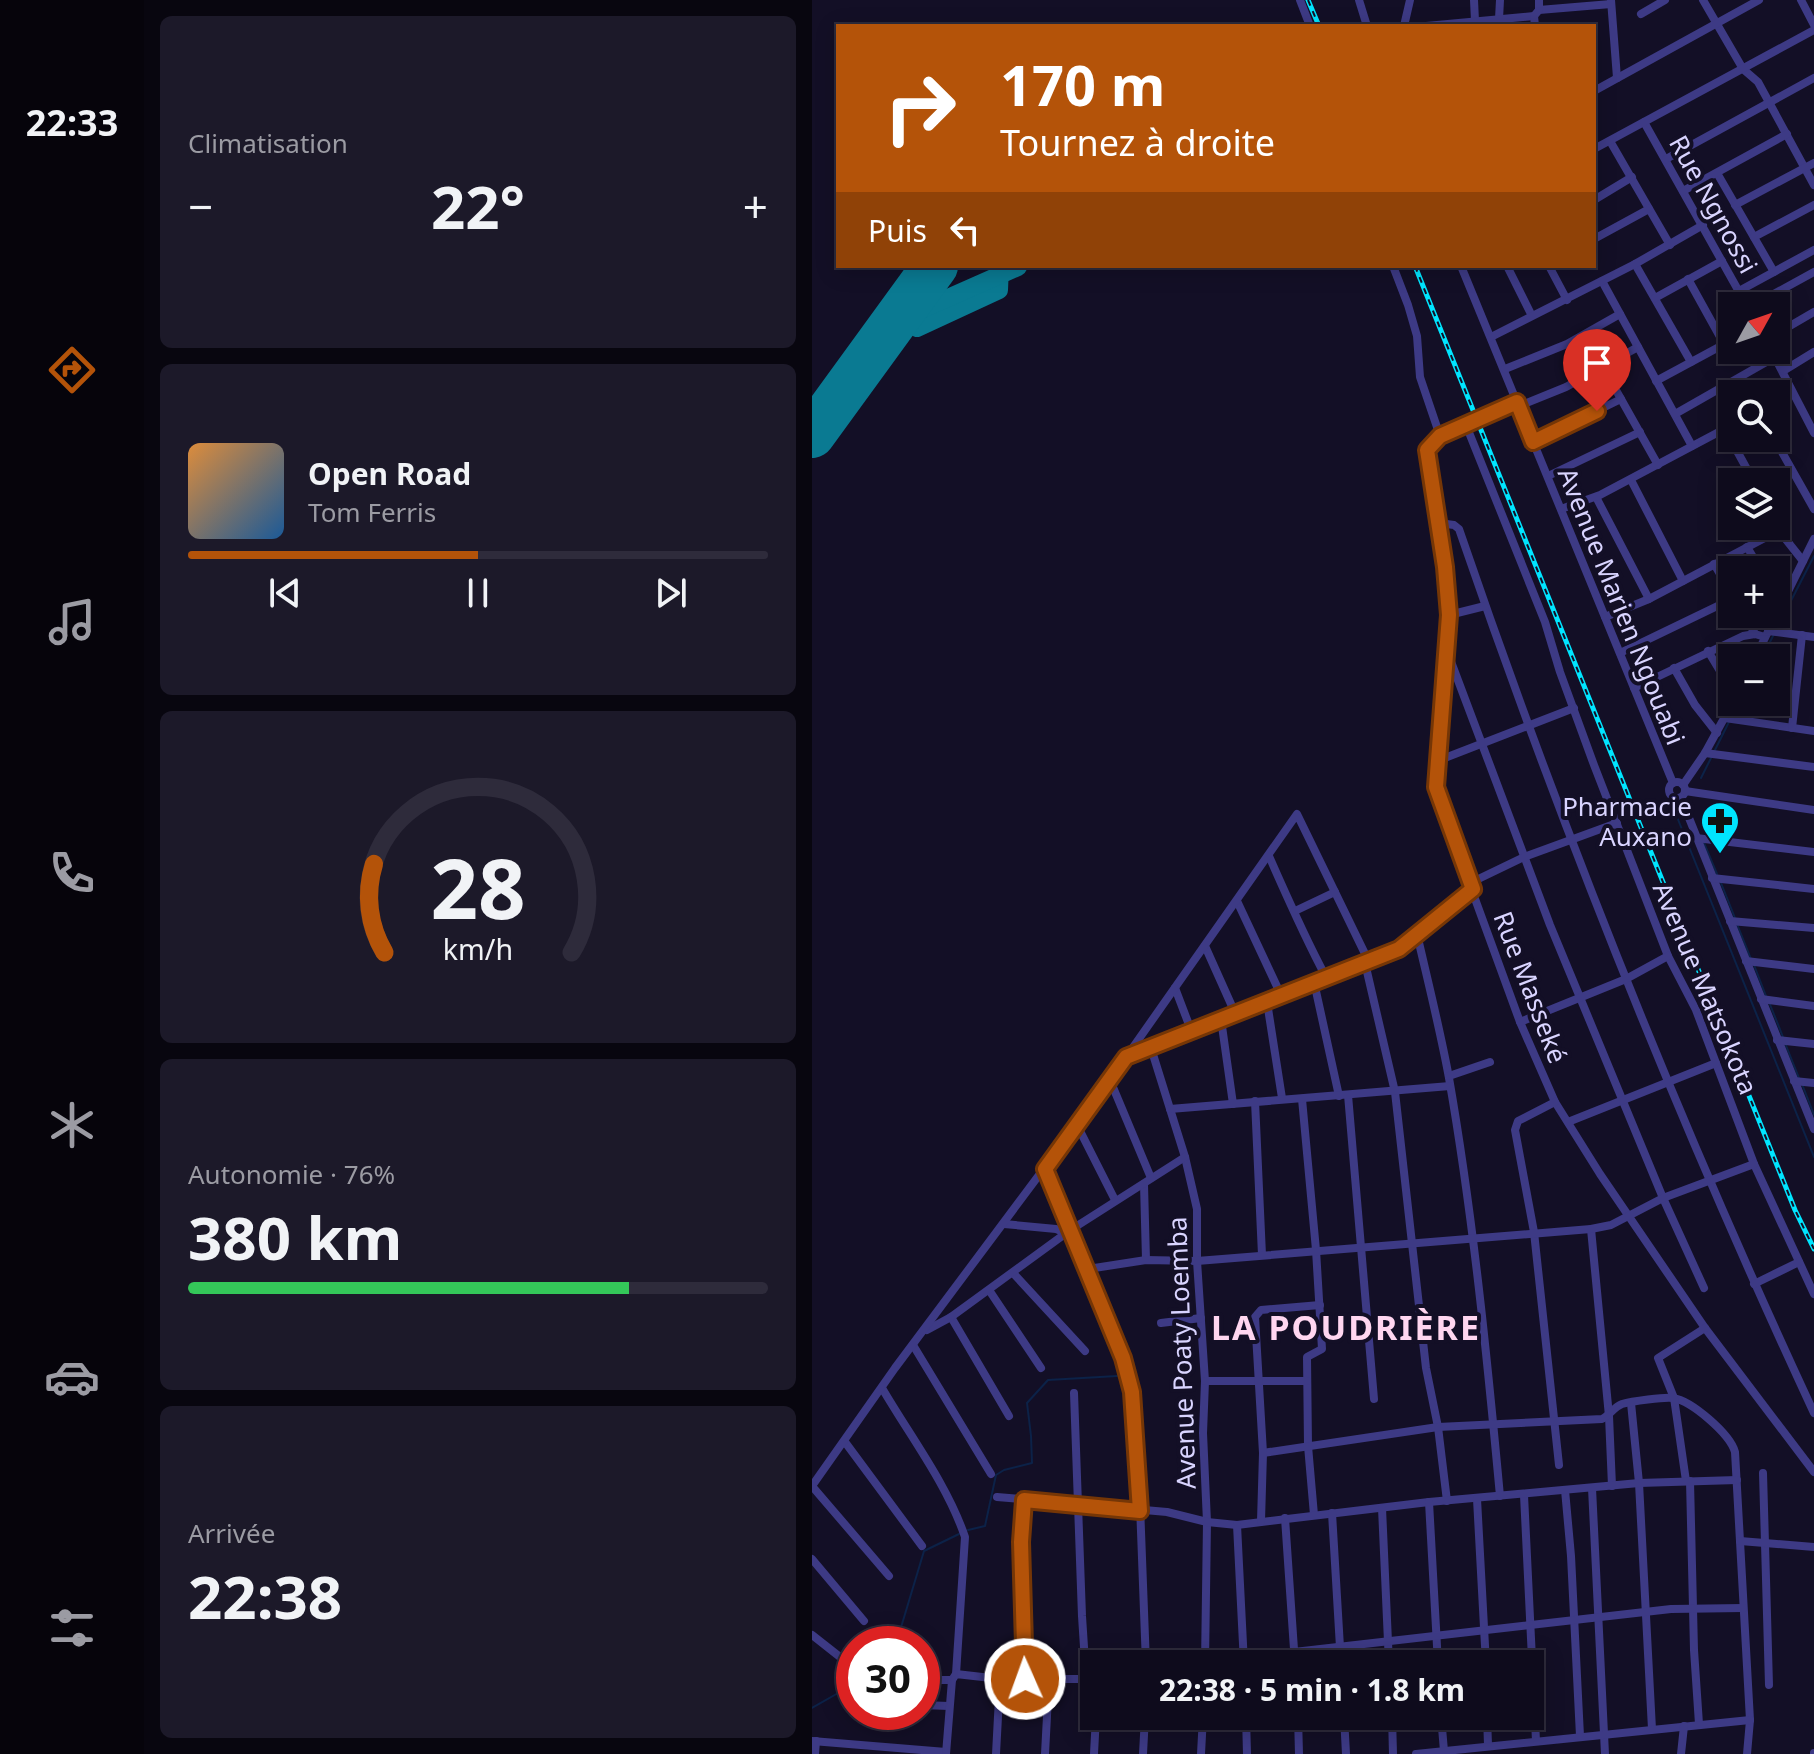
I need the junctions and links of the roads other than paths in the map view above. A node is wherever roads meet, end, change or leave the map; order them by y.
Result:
1 (1300, 0) edge
2 (1359, 0) edge
3 (1410, 0) edge
4 (1474, 0) edge
5 (1500, 0) edge
6 (1665, 0) edge
7 (1703, 0) edge
8 (1759, 0) edge
9 (1801, 0) edge
10 (1611, 2) edge
11 (1748, 3) edge
12 (1537, 13) edge
13 (1641, 14) dead end
14 (1499, 19) junction
15 (1475, 21) junction
16 (1309, 24) edge
17 (1366, 24) edge
18 (1404, 24) edge
19 (1446, 24) edge
20 (1716, 24) junction
21 (1814, 28) edge
22 (1743, 69) junction
23 (1617, 78) junction
24 (1814, 78) edge
25 (1596, 90) edge
26 (1770, 104) junction
27 (1644, 122) junction
28 (1787, 134) junction
29 (1610, 141) junction
30 (1596, 148) edge
31 (1666, 159) junction
32 (1814, 163) edge
33 (1804, 168) junction
34 (1717, 173) junction
35 (1632, 177) junction
36 (1814, 185) edge
37 (1683, 191) junction
38 (1596, 199) edge
39 (1735, 205) junction
40 (1814, 205) edge
41 (1649, 209) junction
42 (1703, 225) junction
43 (1754, 237) junction
44 (1596, 238) edge
45 (1670, 245) junction
46 (1811, 251) edge
47 (1722, 261) junction
48 (1814, 262) edge
49 (1635, 264) junction
50 (1394, 268) edge
51 (1462, 268) edge
52 (1508, 268) edge
53 (1550, 268) edge
54 (1774, 272) junction
55 (1814, 272) edge
56 (1688, 279) junction
57 (1602, 281) junction
58 (1739, 291) joint
59 (1776, 292) edge
60 (1655, 298) junction
61 (1567, 300) junction
62 (1814, 312) edge
63 (1531, 314) junction
64 (1620, 314) junction
65 (1718, 326) edge
66 (1790, 326) edge
67 (1491, 337) junction
68 (1638, 347) junction
69 (1718, 347) edge
70 (1814, 352) edge
71 (1691, 362) junction
72 (1757, 364) edge
73 (1779, 364) edge
74 (1603, 367) junction
75 (1505, 369) junction
76 (1783, 371) junction
77 (1656, 381) junction
78 (1792, 393) joint
79 (1621, 399) junction
80 (1518, 404) junction
81 (1675, 414) junction
82 (1466, 425) junction
83 (1640, 432) junction
84 (1718, 432) edge
85 (1814, 433) edge
86 (1440, 436) junction
87 (1533, 442) junction
88 (1692, 446) junction
89 (1782, 452) edge
90 (1658, 465) junction
91 (1548, 476) junction
92 (1631, 480) junction
93 (1596, 497) junction
94 (1561, 509) junction
95 (1814, 509) edge
96 (1439, 523) junction
97 (1814, 539) edge
98 (1758, 540) edge
99 (1786, 540) edge
100 (1747, 547) junction
101 (1752, 556) edge
102 (1803, 561) junction
103 (1714, 564) junction
104 (1718, 571) edge
105 (1683, 581) junction
106 (1790, 588) edge
107 (1649, 599) junction
108 (1718, 603) edge
109 (1485, 606) junction
110 (1449, 615) junction
111 (1605, 617) junction
112 (1752, 628) edge
113 (1769, 628) edge
114 (1755, 634) junction
115 (1766, 634) junction
116 (1802, 635) junction
117 (1814, 637) edge
118 (1761, 644) edge
119 (1446, 647) junction
120 (1708, 651) junction
121 (1620, 653) junction
122 (1674, 668) junction
123 (1718, 668) edge
124 (1634, 688) junction
125 (1574, 708) junction
126 (1725, 718) joint
127 (1529, 727) junction
128 (1792, 728) junction
129 (1814, 731) edge
130 (1717, 733) junction
131 (1482, 745) junction
132 (1705, 753) junction
133 (1437, 761) junction
134 (1814, 767) edge
135 (1673, 783) junction
136 (1683, 791) junction
137 (1814, 810) edge
138 (1617, 823) junction
139 (1696, 838) junction
140 (1571, 840) junction
141 (1814, 852) edge
142 (1269, 856) junction
143 (1524, 857) junction
144 (1712, 878) junction
145 (1472, 886) junction
146 (1814, 889) edge
147 (1335, 892) junction
148 (1237, 901) junction
149 (1295, 911) junction
150 (1730, 921) junction
151 (1814, 928) edge
152 (1417, 934) junction
153 (1205, 946) junction
154 (1668, 956) junction
155 (1746, 961) junction
156 (1367, 963) junction
157 (1814, 969) edge
158 (1326, 977) junction
159 (1626, 979) junction
160 (1314, 982) junction
161 (1175, 988) junction
162 (1281, 995) junction
163 (1581, 998) junction
164 (1761, 999) junction
165 (1267, 1002) junction
166 (1814, 1006) edge
167 (1235, 1013) junction
168 (1221, 1019) junction
169 (1520, 1022) junction
170 (1191, 1030) junction
171 (1777, 1040) junction
172 (1814, 1044) edge
173 (1151, 1048) junction
174 (1126, 1057) junction
175 (1490, 1062) dead end
176 (1716, 1063) junction
177 (1110, 1080) junction
178 (1449, 1081) junction
179 (1794, 1081) junction
180 (1669, 1082) junction
181 (1814, 1083) edge
182 (1395, 1092) junction
183 (1344, 1096) junction
184 (1282, 1098) junction
185 (1302, 1099) junction
186 (1255, 1101) junction
187 (1623, 1101) junction
188 (1555, 1102) junction
189 (1233, 1104) junction
190 (1170, 1109) junction
191 (1568, 1122) junction
192 (1813, 1124) edge
193 (1077, 1125) junction
194 (1185, 1157) junction
195 (1754, 1164) junction
196 (1045, 1169) junction
197 (1147, 1181) junction
198 (1709, 1182) junction
199 (1663, 1198) junction
200 (1115, 1200) junction
201 (1628, 1215) junction
202 (1004, 1224) junction
203 (1591, 1229) junction
204 (1068, 1232) junction
205 (1534, 1232) junction
206 (1471, 1237) junction
207 (1413, 1245) junction
208 (1363, 1247) junction
209 (1316, 1250) junction
210 (1262, 1255) junction
211 (1146, 1260) junction
212 (1197, 1261) junction
213 (1799, 1262) junction
214 (1088, 1269) junction
215 (1013, 1273) junction
216 (1754, 1284) junction
217 (1704, 1288) dead end
218 (989, 1290) junction
219 (1814, 1294) edge
220 (1320, 1305) junction
221 (951, 1317) junction
222 (1201, 1318) junction
223 (1161, 1323) dead end
224 (1705, 1328) junction
225 (922, 1333) junction
226 (913, 1345) junction
227 (1085, 1351) dead end
228 (1041, 1368) dead end
229 (1259, 1380) junction
230 (1205, 1381) junction
231 (1307, 1381) junction
232 (882, 1388) junction
233 (1074, 1393) dead end
234 (1674, 1398) junction
235 (1374, 1399) dead end
236 (1631, 1403) junction
237 (1814, 1413) edge
238 (1009, 1416) dead end
239 (1609, 1416) junction
240 (1554, 1420) junction
241 (1493, 1423) junction
242 (1438, 1427) junction
243 (845, 1442) junction
244 (1308, 1446) junction
245 (1263, 1453) junction
246 (1810, 1460) edge
247 (1559, 1465) dead end
248 (1814, 1472) edge
249 (1763, 1473) dead end
250 (991, 1474) dead end
251 (1737, 1480) junction
252 (1688, 1481) junction
253 (1639, 1483) junction
254 (812, 1486) edge
255 (1612, 1486) junction
256 (1592, 1488) junction
257 (1565, 1490) junction
258 (1524, 1495) junction
259 (1500, 1496) junction
260 (997, 1497) dead end
261 (1477, 1499) junction
262 (1024, 1500) junction
263 (1447, 1501) junction
264 (1429, 1502) junction
265 (1080, 1506) junction
266 (1382, 1508) junction
267 (1140, 1511) junction
268 (1332, 1513) junction
269 (1314, 1515) junction
270 (1285, 1518) junction
271 (1261, 1521) junction
272 (1207, 1522) junction
273 (1237, 1525) junction
274 (1740, 1541) junction
275 (1765, 1542) junction
276 (922, 1546) dead end
277 (1814, 1547) edge
278 (812, 1559) edge
279 (889, 1576) dead end
280 (1694, 1607) junction
281 (1743, 1608) junction
282 (1646, 1612) junction
283 (1600, 1617) junction
284 (864, 1621) dead end
285 (1573, 1621) junction
286 (1531, 1626) junction
287 (1485, 1630) junction
288 (812, 1635) edge
289 (1438, 1635) junction
290 (1388, 1640) junction
291 (1341, 1645) junction
292 (1087, 1650) edge
293 (1145, 1650) edge
294 (1205, 1650) edge
295 (1244, 1650) edge
296 (1294, 1650) edge
297 (1307, 1650) edge
298 (1341, 1650) edge
299 (1388, 1650) edge
300 (1438, 1650) edge
301 (1486, 1650) edge
302 (836, 1654) edge
303 (954, 1677) junction
304 (940, 1678) edge
305 (1049, 1678) junction
306 (1080, 1678) edge
307 (1000, 1679) junction
308 (1025, 1679) junction
309 (1769, 1685) dead end
310 (940, 1706) edge
311 (949, 1706) junction
312 (1750, 1720) junction
313 (1699, 1724) junction
314 (1684, 1726) junction
315 (1652, 1729) junction
316 (1095, 1730) edge
317 (1144, 1730) edge
318 (1202, 1730) edge
319 (1246, 1730) edge
320 (1298, 1730) edge
321 (1345, 1730) edge
322 (1392, 1730) edge
323 (1442, 1730) edge
324 (1487, 1730) edge
325 (1606, 1734) junction
326 (1580, 1736) junction
327 (814, 1741) edge
328 (1540, 1741) junction
329 (1488, 1745) junction
330 (1444, 1751) junction
331 (1469, 1751) edge
332 (946, 1753) edge
333 (815, 1754) edge
334 (996, 1754) edge
335 (1045, 1754) edge
336 (1094, 1754) edge
337 (1143, 1754) edge
338 (1201, 1754) edge
339 (1247, 1754) edge
340 (1299, 1754) edge
341 (1346, 1754) edge
342 (1393, 1754) edge
343 (1416, 1754) edge
344 (1545, 1754) edge
345 (1605, 1754) edge
346 (1681, 1754) edge
347 (1747, 1754) edge

1 - 16 street
2 - 17 street
3 - 18 street
4 - 15 street
5 - 14 street
6 - 13 street
7 - 20 street
8 - 11 street
9 - 21 street
10 - 12 street
10 - 23 street
11 - 20 street
12 - 14 street
14 - 15 street
15 - 19 street
20 - 22 street
20 - 23 street
21 - 22 street
22 - 26 street
22 - 27 street
23 - 25 street
24 - 26 street
26 - 28 street
26 - 31 street
27 - 29 street
27 - 31 street, Rue Ngnossi
28 - 33 street
28 - 34 street
29 - 30 street
29 - 35 street
31 - 37 street, Rue Ngnossi
32 - 33 street
33 - 36 street
33 - 39 street
34 - 37 street
34 - 39 street
35 - 38 street
35 - 41 street
37 - 42 street, Rue Ngnossi
39 - 43 street
40 - 43 street
41 - 44 street
41 - 45 street
42 - 45 street
42 - 47 street, Rue Ngnossi
43 - 54 street
45 - 49 street
46 - 48 street
46 - 54 street
47 - 56 street
47 - 58 street, Rue Ngnossi
49 - 57 street
49 - 60 street
50 - 86 street
51 - 67 street, Avenue Marien Ngouabi
52 - 63 street
53 - 61 street
54 - 58 street
55 - 59 street
56 - 60 street
56 - 65 street
57 - 61 street
57 - 64 street
60 - 71 street
61 - 63 street
62 - 66 street
63 - 67 street
64 - 68 street
64 - 75 street
67 - 75 street, Avenue Marien Ngouabi
68 - 74 street
68 - 77 street
69 - 71 street
70 - 76 street
71 - 77 street
72 - 81 street
73 - 76 street
74 - 79 street
74 - 80 street
75 - 80 street, Avenue Marien Ngouabi
76 - 78 street
77 - 81 street
78 - 85 street
79 - 83 street
79 - 87 street
80 - 82 street
80 - 87 street, Avenue Marien Ngouabi
81 - 88 street
82 - 86 street
82 - 125 street, Avenue Matsokota
83 - 90 street
83 - 91 street
84 - 88 street
86 - 96 street, Rue Masseké
87 - 91 street, Avenue Marien Ngouabi
88 - 90 street
89 - 95 street
90 - 92 street
91 - 94 street, Avenue Marien Ngouabi
92 - 93 street
92 - 105 street
93 - 94 street
93 - 107 street
94 - 111 street, Avenue Marien Ngouabi
96 - 109 street
96 - 110 street, Rue Masseké
97 - 102 street
98 - 100 street
99 - 102 street
100 - 101 street
100 - 103 street
102 - 106 street
103 - 104 street
103 - 105 street
105 - 107 street
107 - 111 street
108 - 121 street
109 - 110 street
109 - 127 street
110 - 119 street, Rue Masseké
111 - 121 street, Avenue Marien Ngouabi
112 - 114 street
113 - 115 street
114 - 115 street
114 - 120 street
115 - 116 street
115 - 118 street
116 - 117 street
116 - 128 street
119 - 131 street
119 - 133 street, Rue Masseké
120 - 122 street
120 - 123 street
121 - 124 street, Avenue Marien Ngouabi
122 - 124 street
122 - 130 street
124 - 135 street, Avenue Marien Ngouabi
125 - 127 street
125 - 138 street, Avenue Matsokota
126 - 128 street
126 - 130 street
127 - 131 street
127 - 140 street
128 - 129 street
130 - 132 street
131 - 133 street
131 - 143 street
132 - 134 street
132 - 136 street
133 - 145 street, Rue Masseké
135 - 136 street
135 - 136 street, Avenue Marien Ngouabi
136 - 137 street
136 - 139 street
138 - 140 street
138 - 154 street, Avenue Matsokota
139 - 141 street
139 - 144 street
140 - 143 street
140 - 159 street
142 - 147 street
142 - 148 street
142 - 149 street
143 - 145 street
143 - 163 street
144 - 146 street
144 - 150 street
145 - 152 street
145 - 169 street, Rue Masseké
147 - 149 street
147 - 156 street
148 - 153 street
148 - 162 street
149 - 158 street
150 - 151 street
150 - 155 street
152 - 156 street
152 - 178 street
153 - 161 street
153 - 167 street
154 - 159 street
154 - 176 street, Avenue Matsokota
155 - 157 street
155 - 164 street
156 - 158 street
156 - 182 street
158 - 160 street
159 - 163 street
159 - 180 street
160 - 162 street
160 - 183 street
161 - 170 street
161 - 174 street
162 - 165 street
163 - 169 street
163 - 187 street
164 - 166 street
164 - 171 street
165 - 167 street
165 - 184 street
167 - 168 street
168 - 170 street
168 - 189 street
169 - 188 street, Rue Masseké
170 - 173 street
171 - 172 street
171 - 179 street
173 - 174 street
173 - 190 street, Avenue Poaty Loemba
174 - 177 street
175 - 178 street
176 - 180 street
176 - 195 street, Avenue Matsokota
177 - 193 street
177 - 197 street
178 - 182 street
178 - 206 street
179 - 181 street
179 - 192 street
180 - 187 street
180 - 198 street
182 - 183 street
182 - 207 street
183 - 185 street
183 - 208 street
184 - 185 street
184 - 186 street
185 - 209 street
186 - 189 street
186 - 210 street
187 - 191 street
187 - 199 street
188 - 191 street, Rue Masseké
188 - 205 street
189 - 190 street
190 - 194 street, Avenue Poaty Loemba
191 - 201 street, Rue Masseké
193 - 196 street
193 - 200 street
194 - 197 street
194 - 212 street, Avenue Poaty Loemba
195 - 198 street
195 - 213 street, Avenue Matsokota
196 - 202 street
196 - 204 street
197 - 200 street
197 - 211 street
198 - 199 street
198 - 216 street
199 - 201 street
199 - 217 street
200 - 204 street
201 - 203 street
201 - 224 street, Rue Masseké
202 - 204 street
202 - 225 street
203 - 205 street
203 - 239 street
204 - 214 street
204 - 215 street
205 - 206 street
205 - 240 street
206 - 207 street
206 - 241 street
207 - 208 street
207 - 242 street
208 - 209 street
208 - 235 street
209 - 210 street
209 - 220 street
210 - 212 street
211 - 212 street
211 - 214 street
212 - 222 street, Avenue Poaty Loemba
213 - 216 street
213 - 219 street, Avenue Matsokota
214 - 267 street
215 - 218 street
215 - 227 street
216 - 237 street
218 - 221 street
218 - 228 street
220 - 229 street
220 - 231 street
221 - 225 street
221 - 238 street
222 - 223 street
222 - 230 street, Avenue Poaty Loemba
224 - 234 street
224 - 246 street, Rue Masseké
225 - 226 street
226 - 232 street
226 - 250 street
229 - 230 street
229 - 231 street
229 - 245 street
230 - 272 street, Avenue Poaty Loemba
231 - 244 street
232 - 243 street
232 - 303 street
233 - 265 street
234 - 236 street
234 - 251 street
234 - 252 street
236 - 239 street
236 - 253 street
239 - 240 street
239 - 255 street
240 - 241 street
240 - 247 street
241 - 242 street
241 - 259 street
242 - 244 street
242 - 263 street
243 - 254 street
243 - 276 street
244 - 245 street
244 - 269 street
245 - 271 street
246 - 248 street, Rue Masseké
249 - 275 street
251 - 252 street
251 - 274 street
252 - 253 street
252 - 280 street
253 - 255 street
253 - 282 street
254 - 279 street
255 - 256 street
256 - 257 street
256 - 283 street
257 - 258 street
257 - 285 street
258 - 259 street
258 - 286 street
259 - 261 street
260 - 262 street
261 - 263 street
261 - 287 street
262 - 265 street
262 - 308 street
263 - 264 street
264 - 266 street
264 - 289 street
265 - 267 street
265 - 292 street
266 - 268 street
266 - 290 street
267 - 272 street
267 - 293 street
268 - 269 street
268 - 291 street
269 - 270 street
270 - 271 street
270 - 296 street
271 - 273 street
272 - 273 street
272 - 294 street, Avenue Poaty Loemba
273 - 295 street
274 - 275 street
274 - 281 street
275 - 277 street
275 - 309 street
278 - 284 street
280 - 281 street
280 - 282 street
280 - 313 street
281 - 312 street
282 - 283 street
282 - 315 street
283 - 285 street
283 - 325 street
285 - 286 street
285 - 326 street
286 - 287 street
286 - 328 street
287 - 289 street
287 - 301 street
288 - 302 street
289 - 290 street
289 - 300 street
290 - 291 street
290 - 299 street
291 - 297 street
291 - 298 street
303 - 304 street
303 - 307 street
303 - 311 street
305 - 306 street
305 - 308 street
305 - 335 street
307 - 308 street
307 - 334 street
310 - 311 street
311 - 332 street
312 - 313 street
312 - 347 street
313 - 314 street
314 - 315 street
314 - 346 street
315 - 325 street
316 - 336 street
317 - 337 street
318 - 338 street
319 - 339 street
320 - 340 street
321 - 341 street
322 - 342 street
323 - 330 street
324 - 329 street
325 - 326 street
325 - 345 street
326 - 328 street
327 - 332 street
327 - 333 street
328 - 329 street
328 - 344 street
329 - 331 street
330 - 331 street
330 - 343 street

